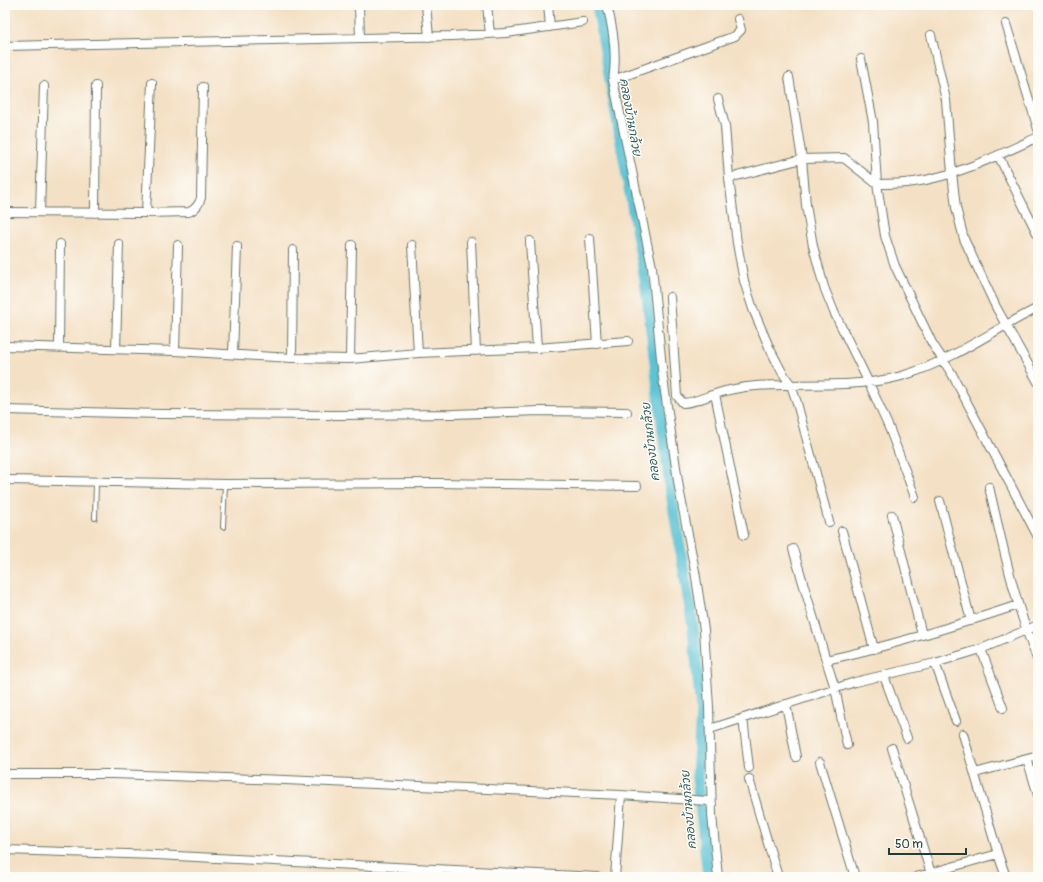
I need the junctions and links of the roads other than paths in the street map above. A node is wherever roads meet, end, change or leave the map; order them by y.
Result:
1 (359, 5) edge
2 (426, 5) edge
3 (487, 5) edge
4 (548, 5) edge
5 (607, 5) edge
6 (738, 19) dead end
7 (583, 22) dead end
8 (1006, 24) dead end
9 (550, 27) junction
10 (490, 34) junction
11 (931, 35) dead end
12 (429, 37) junction
13 (360, 38) junction
14 (5, 46) edge
15 (861, 59) dead end
16 (789, 77) dead end
17 (613, 80) junction
18 (152, 82) dead end
19 (44, 86) dead end
20 (96, 86) dead end
21 (203, 86) dead end
22 (718, 99) dead end
23 (1038, 129) edge
24 (1038, 137) edge
25 (998, 155) junction
26 (802, 159) junction
27 (952, 173) junction
28 (729, 178) junction
29 (877, 184) junction
30 (5, 212) edge
31 (40, 212) junction
32 (95, 213) junction
33 (146, 213) junction
34 (1038, 235) edge
35 (590, 238) dead end
36 (530, 241) dead end
37 (471, 242) dead end
38 (60, 244) dead end
39 (119, 244) dead end
40 (178, 244) dead end
41 (352, 245) dead end
42 (412, 245) dead end
43 (237, 246) dead end
44 (293, 250) dead end
45 (670, 296) dead end
46 (1038, 308) edge
47 (1006, 324) junction
48 (628, 341) dead end
49 (597, 344) junction
50 (5, 346) edge
51 (59, 348) junction
52 (537, 348) junction
53 (116, 349) junction
54 (175, 351) junction
55 (476, 351) junction
56 (233, 354) junction
57 (418, 354) junction
58 (292, 358) junction
59 (350, 359) junction
60 (942, 361) junction
61 (1038, 382) edge
62 (869, 383) junction
63 (791, 385) junction
64 (715, 394) junction
65 (5, 410) edge
66 (627, 412) dead end
67 (5, 480) edge
68 (96, 482) junction
69 (225, 484) junction
70 (637, 486) dead end
71 (988, 487) dead end
72 (915, 497) dead end
73 (940, 501) dead end
74 (892, 515) dead end
75 (95, 518) dead end
76 (829, 522) dead end
77 (223, 527) dead end
78 (842, 531) dead end
79 (744, 535) dead end
80 (1038, 537) edge
81 (793, 549) dead end
82 (1018, 605) junction
83 (971, 621) junction
84 (1038, 625) edge
85 (1026, 630) junction
86 (922, 635) junction
87 (874, 649) junction
88 (981, 649) junction
89 (826, 660) junction
90 (1038, 661) edge
91 (935, 663) junction
92 (884, 676) junction
93 (835, 688) junction
94 (786, 704) junction
95 (1003, 708) dead end
96 (743, 718) junction
97 (956, 721) dead end
98 (710, 729) junction
99 (963, 734) dead end
100 (907, 738) dead end
101 (847, 745) dead end
102 (892, 748) dead end
103 (1038, 756) edge
104 (796, 758) dead end
105 (1027, 759) junction
106 (820, 762) dead end
107 (749, 768) dead end
108 (975, 773) junction
109 (5, 774) edge
110 (748, 778) dead end
111 (621, 795) junction
112 (1038, 795) edge
113 (710, 802) junction
114 (5, 850) edge
115 (998, 854) junction
116 (932, 875) edge
117 (597, 877) edge
118 (615, 877) edge
119 (718, 877) edge
120 (778, 877) edge
121 (855, 877) edge
122 (916, 877) edge
123 (1006, 877) edge

1 - 13 street
2 - 12 street
3 - 10 street
4 - 9 street
5 - 17 street
6 - 17 street
7 - 9 street
8 - 23 street
9 - 10 street
10 - 12 street
11 - 27 street
12 - 13 street
13 - 14 street
15 - 29 street
16 - 26 street
17 - 98 street
18 - 33 street
19 - 31 street
20 - 32 street
21 - 33 street
22 - 28 street
24 - 25 street
25 - 27 street
25 - 34 street
26 - 28 street
26 - 29 street
26 - 62 street
27 - 29 street
27 - 47 street
28 - 63 street
29 - 60 street
30 - 31 street
31 - 32 street
32 - 33 street
35 - 49 street
36 - 52 street
37 - 55 street
38 - 51 street
39 - 53 street
40 - 54 street
41 - 59 street
42 - 57 street
43 - 56 street
44 - 58 street
45 - 64 street
46 - 47 street
47 - 60 street
47 - 61 street
48 - 49 street
49 - 52 street
50 - 51 street
51 - 53 street
52 - 55 street
53 - 54 street
54 - 56 street
55 - 57 street
56 - 58 street
57 - 59 street
58 - 59 street
60 - 62 street
60 - 80 street
62 - 63 street
62 - 72 street
63 - 64 street
63 - 76 street
64 - 79 street
65 - 66 street
67 - 68 street
68 - 69 street
68 - 75 lane
69 - 70 street
69 - 77 lane
71 - 82 street
73 - 83 street
74 - 86 street
78 - 87 street
81 - 89 street
82 - 83 street
82 - 85 street
83 - 86 street
84 - 85 street
85 - 88 street
85 - 90 street
86 - 87 street
87 - 89 street
88 - 91 street
88 - 95 street
89 - 93 street
91 - 92 street
91 - 97 street
92 - 93 street
92 - 100 street
93 - 94 street
93 - 101 street
94 - 96 street
94 - 104 street
96 - 98 street
96 - 107 street
98 - 113 street
99 - 108 street
102 - 116 street
103 - 105 street
105 - 108 street
105 - 112 street
106 - 121 street
108 - 115 street
109 - 111 street
110 - 120 street
111 - 113 street
111 - 118 street
113 - 119 street
114 - 117 street
115 - 116 street
115 - 123 street
116 - 122 street

